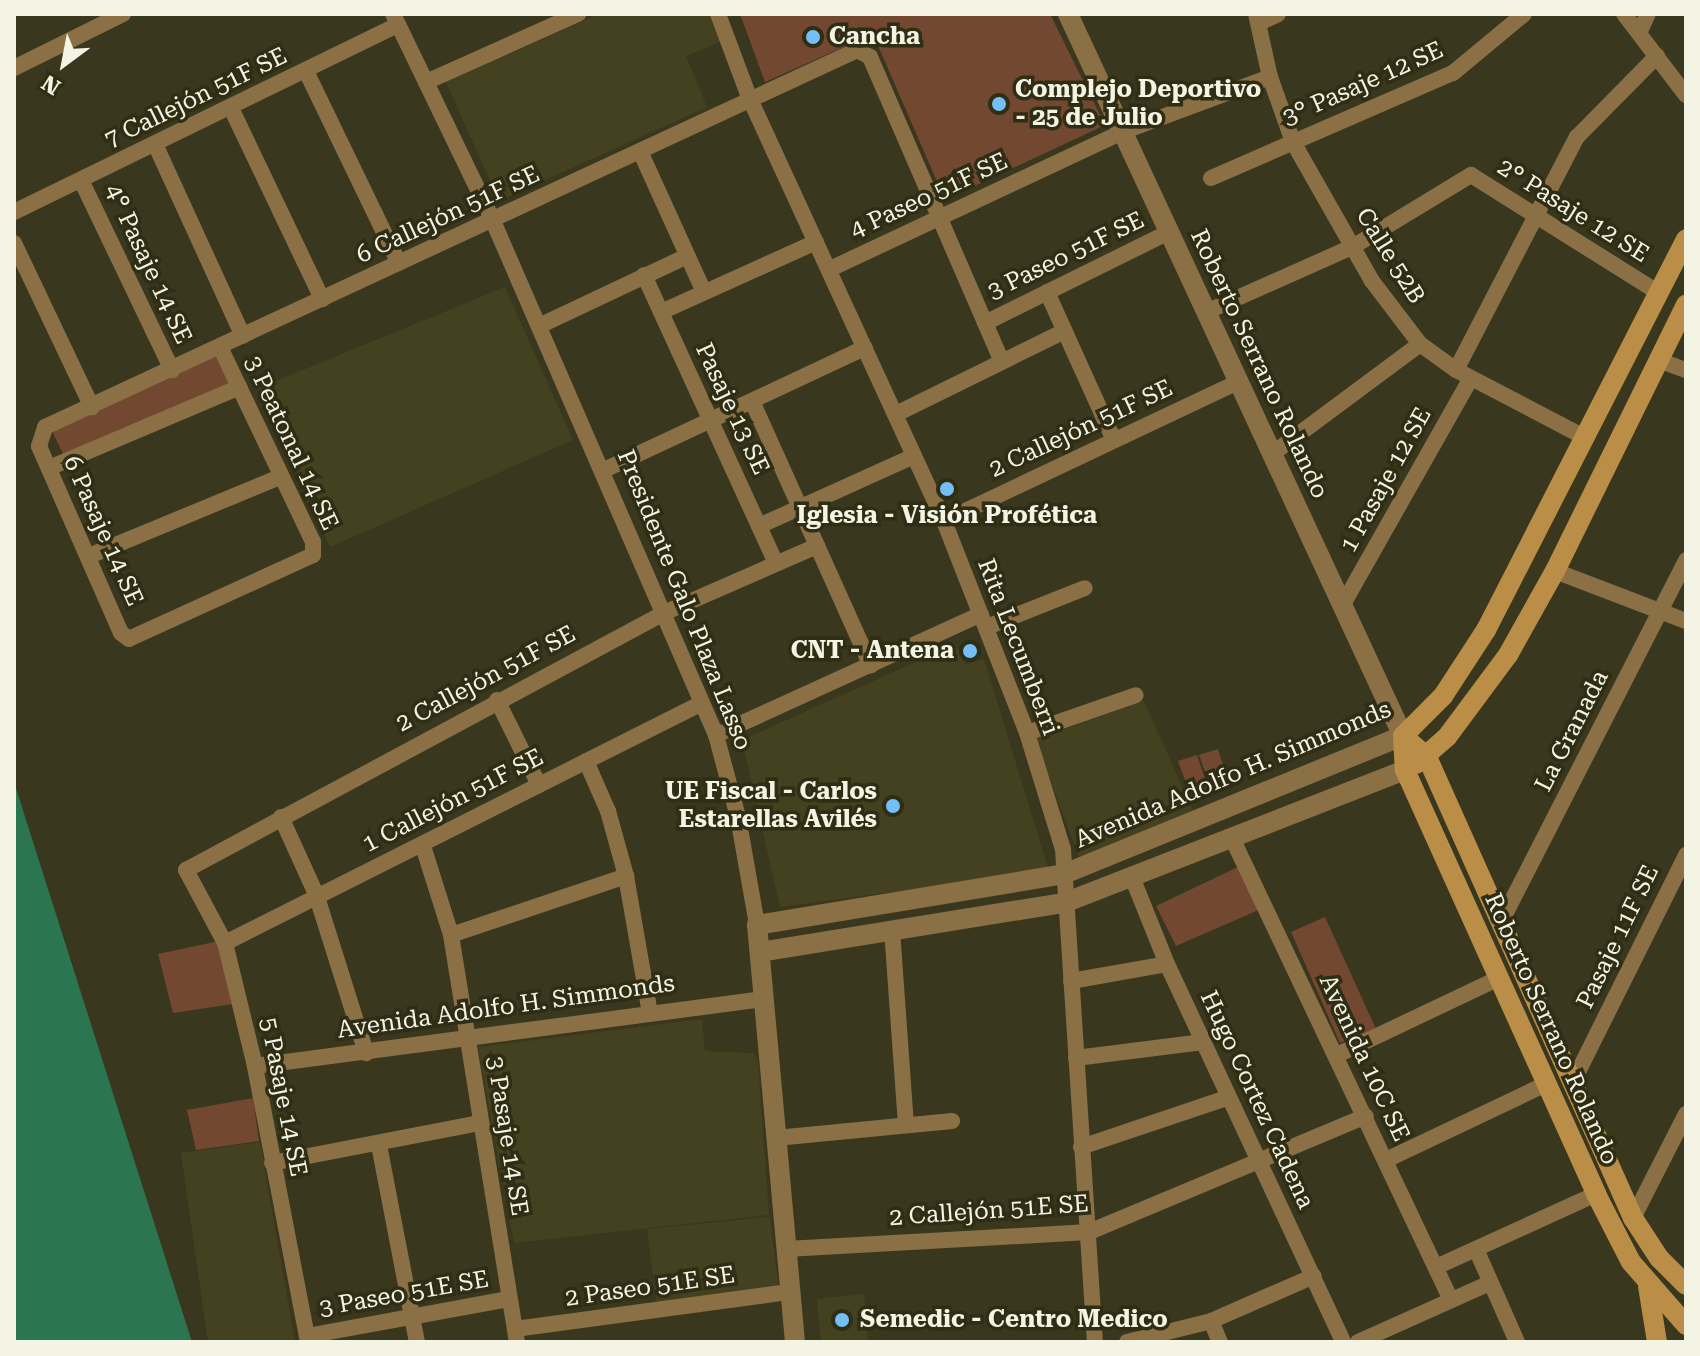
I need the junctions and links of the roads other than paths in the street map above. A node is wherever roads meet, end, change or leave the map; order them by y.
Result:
1 (123, 14) edge
2 (578, 14) edge
3 (718, 14) edge
4 (1068, 14) edge
5 (1278, 14) edge
6 (1524, 14) edge
7 (1624, 14) edge
8 (1648, 14) edge
9 (1258, 19) edge
10 (395, 20) edge
11 (1639, 33) junction
12 (1657, 56) junction
13 (14, 68) edge
14 (306, 71) junction
15 (1270, 77) junction
16 (426, 82) junction
17 (1686, 95) edge
18 (749, 97) junction
19 (231, 108) junction
20 (1122, 132) junction
21 (1293, 142) junction
22 (155, 144) junction
23 (640, 151) junction
24 (1211, 178) dead end
25 (81, 180) junction
26 (14, 212) edge
27 (1536, 217) junction
28 (937, 219) junction
29 (493, 221) junction
30 (1169, 232) junction
31 (1686, 239) edge
32 (816, 242) junction
33 (14, 243) edge
34 (1354, 246) junction
35 (687, 256) junction
36 (399, 263) junction
37 (830, 269) junction
38 (644, 275) junction
39 (704, 292) junction
40 (1047, 292) junction
41 (1659, 293) junction
42 (322, 299) junction
43 (1686, 305) edge
44 (661, 312) junction
45 (1206, 312) junction
46 (985, 323) junction
47 (539, 326) junction
48 (1065, 331) junction
49 (243, 336) junction
50 (1420, 344) junction
51 (220, 347) junction
52 (865, 348) junction
53 (1658, 360) junction
54 (1002, 362) junction
55 (172, 370) junction
56 (1686, 370) edge
57 (1464, 374) junction
58 (1238, 382) junction
59 (240, 387) junction
60 (752, 401) junction
61 (92, 407) junction
62 (896, 414) junction
63 (710, 420) junction
64 (45, 427) joint
65 (1113, 438) junction
66 (1586, 438) junction
67 (1272, 454) junction
68 (914, 456) junction
69 (49, 468) junction
70 (604, 470) junction
71 (280, 477) junction
72 (800, 507) junction
73 (944, 521) junction
74 (759, 526) junction
75 (817, 546) junction
76 (89, 556) junction
77 (1686, 560) edge
78 (776, 563) junction
79 (1555, 571) junction
80 (1085, 588) dead end
81 (1342, 606) junction
82 (1660, 611) junction
83 (666, 612) junction
84 (984, 620) junction
85 (1686, 621) edge
86 (142, 636) joint
87 (871, 666) junction
88 (1136, 695) dead end
89 (497, 700) junction
90 (702, 703) junction
91 (1027, 733) junction
92 (716, 735) junction
93 (1403, 736) junction
94 (1427, 757) junction
95 (586, 761) junction
96 (1405, 770) junction
97 (539, 785) junction
98 (281, 817) junction
99 (1232, 838) junction
100 (423, 846) junction
101 (1686, 855) edge
102 (186, 870) joint
103 (1064, 874) junction
104 (626, 876) junction
105 (1132, 877) junction
106 (1681, 878) edge
107 (316, 894) junction
108 (1064, 903) junction
109 (1500, 924) junction
110 (757, 925) junction
111 (892, 930) junction
112 (451, 935) junction
113 (225, 943) junction
114 (760, 952) junction
115 (1167, 964) junction
116 (1499, 978) junction
117 (1071, 981) junction
118 (764, 999) junction
119 (650, 1013) junction
120 (467, 1038) junction
121 (1203, 1042) junction
122 (366, 1053) junction
123 (1337, 1055) junction
124 (1076, 1058) junction
125 (255, 1066) junction
126 (1573, 1082) junction
127 (1548, 1083) junction
128 (1227, 1098) junction
129 (1686, 1114) edge
130 (1366, 1116) junction
131 (952, 1121) dead end
132 (480, 1123) junction
133 (906, 1123) junction
134 (776, 1138) junction
135 (379, 1145) junction
136 (1081, 1147) junction
137 (1386, 1160) junction
138 (272, 1163) junction
139 (1263, 1163) junction
140 (1596, 1194) junction
141 (1633, 1218) junction
142 (1089, 1232) junction
143 (786, 1249) junction
144 (1476, 1249) junction
145 (1436, 1267) junction
146 (1314, 1276) junction
147 (1490, 1283) junction
148 (1686, 1285) edge
149 (1648, 1286) junction
150 (790, 1292) junction
151 (509, 1299) junction
152 (1451, 1300) junction
153 (412, 1314) junction
154 (1211, 1321) junction
155 (1686, 1325) edge
156 (516, 1336) edge
157 (307, 1339) edge
158 (417, 1342) edge
159 (795, 1342) edge
160 (1095, 1342) edge
161 (1127, 1342) edge
162 (1220, 1342) edge
163 (1343, 1342) edge
164 (1358, 1342) edge
165 (1517, 1342) edge
166 (1657, 1342) edge

1 - 13 street
2 - 16 street
3 - 18 street, Rita Lecumberri
4 - 20 street, Roberto Serrano Rolando
5 - 9 street
6 - 21 street, 3° Pasaje 12 SE
7 - 11 street
8 - 11 street
9 - 15 street, Calle 52B
10 - 14 street, 7 Callejón 51F SE
10 - 16 street, Presidente Galo Plaza Lasso
11 - 12 street
12 - 17 street
12 - 27 street, 1 Pasaje 12 SE
14 - 19 street, 7 Callejón 51F SE
14 - 36 street
15 - 20 street, 4 Paseo 51F SE
15 - 21 street, Calle 52B
16 - 29 street, Presidente Galo Plaza Lasso
18 - 23 street, 6 Callejón 51F SE
18 - 28 street, 6 Callejón 51F SE
18 - 32 street, Rita Lecumberri
19 - 22 street, 7 Callejón 51F SE
19 - 42 street
20 - 28 street, 4 Paseo 51F SE
20 - 30 street, Roberto Serrano Rolando
21 - 24 street, 3° Pasaje 12 SE
21 - 34 street, Calle 52B
22 - 25 street, 7 Callejón 51F SE
22 - 49 street
23 - 29 street, 6 Callejón 51F SE
23 - 35 street
25 - 26 street, 7 Callejón 51F SE
25 - 55 street, 4° Pasaje 14 SE
27 - 34 street, 2° Pasaje 12 SE
27 - 41 street, 2° Pasaje 12 SE
27 - 57 street, 1 Pasaje 12 SE
28 - 37 street, 4 Paseo 51F SE
28 - 46 street
29 - 36 street, 6 Callejón 51F SE
29 - 47 street, Presidente Galo Plaza Lasso
30 - 40 street, 3 Paseo 51F SE
30 - 45 street, Roberto Serrano Rolando
31 - 41 main road, Avenida Adolfo H. Simmonds
32 - 37 street, Rita Lecumberri
32 - 39 street
33 - 61 street
34 - 45 street, 2° Pasaje 12 SE
34 - 50 street, Calle 52B
35 - 38 street
35 - 39 street
36 - 42 street, 6 Callejón 51F SE
37 - 52 street, Rita Lecumberri
38 - 44 street, Pasaje 13 SE
38 - 47 street
39 - 44 street
40 - 46 street, 3 Paseo 51F SE
40 - 48 street
41 - 66 main road, Avenida Adolfo H. Simmonds
42 - 49 street, 6 Callejón 51F SE
43 - 53 main road
44 - 63 street, Pasaje 13 SE
45 - 58 street, Roberto Serrano Rolando
46 - 54 street
47 - 70 street, Presidente Galo Plaza Lasso
48 - 54 street
48 - 65 street
49 - 51 street, 6 Callejón 51F SE
50 - 57 street, Calle 52B
50 - 67 street
51 - 55 street, 6 Callejón 51F SE
51 - 59 street, 3 Peatonal 14 SE
52 - 60 street
52 - 62 street, Rita Lecumberri
53 - 56 street
53 - 79 main road
54 - 62 street
55 - 61 street, 6 Callejón 51F SE
57 - 66 street, Calle 52B
57 - 81 street, 1 Pasaje 12 SE
58 - 65 street, 2 Callejón 51F SE
58 - 67 street, Roberto Serrano Rolando
59 - 69 street
59 - 71 street, 3 Peatonal 14 SE
60 - 63 street
60 - 72 street, Pasaje 13 SE
61 - 64 street, 6 Callejón 51F SE
62 - 68 street, Rita Lecumberri
63 - 70 street
63 - 74 street, Pasaje 13 SE
64 - 69 street, 6 Pasaje 14 SE
65 - 73 street, 2 Callejón 51F SE
66 - 93 main road, Avenida Adolfo H. Simmonds
67 - 81 street, Roberto Serrano Rolando
68 - 72 street
68 - 73 street, Rita Lecumberri
69 - 76 street, 6 Pasaje 14 SE
70 - 83 street, Presidente Galo Plaza Lasso
71 - 76 street
71 - 86 street, 3 Peatonal 14 SE
72 - 74 street
72 - 75 street, Pasaje 13 SE
73 - 84 street, Rita Lecumberri
74 - 78 street, Pasaje 13 SE
75 - 78 street, 2 Callejón 51F SE
75 - 87 street, Pasaje 13 SE
76 - 86 street, 6 Pasaje 14 SE
77 - 82 street, La Granada
78 - 83 street, 2 Callejón 51F SE
79 - 82 street
79 - 94 main road
80 - 84 street
81 - 93 street, Roberto Serrano Rolando
82 - 85 street
82 - 109 street, La Granada
83 - 89 street, 2 Callejón 51F SE
83 - 90 street, Presidente Galo Plaza Lasso
84 - 87 street
84 - 91 street, Rita Lecumberri
87 - 92 street
88 - 91 street
89 - 97 street
89 - 98 street, 2 Callejón 51F SE
90 - 92 street, Presidente Galo Plaza Lasso
90 - 95 street, 1 Callejón 51F SE
91 - 103 street, Rita Lecumberri
92 - 110 street, Presidente Galo Plaza Lasso
93 - 94 main road, Roberto Serrano Rolando
93 - 96 main road, Roberto Serrano Rolando
93 - 103 street, Avenida Adolfo H. Simmonds
94 - 96 main road
94 - 109 main road, Roberto Serrano Rolando
95 - 97 street, 1 Callejón 51F SE
95 - 104 street
96 - 99 street
96 - 116 main road, Roberto Serrano Rolando
97 - 100 street, 1 Callejón 51F SE
98 - 102 street, 2 Callejón 51F SE
98 - 107 street
99 - 105 street
99 - 123 street, Avenida 10C SE
100 - 107 street, 1 Callejón 51F SE
100 - 112 street, 3 Pasaje 14 SE
101 - 106 street, Pasaje 11F SE
102 - 113 street, 5 Pasaje 14 SE
103 - 108 street, Rita Lecumberri
103 - 110 street, Avenida Adolfo H. Simmonds
104 - 112 street
104 - 119 street
105 - 108 street
105 - 115 street, Hugo Cortez Cadena
106 - 126 street, Pasaje 11F SE
107 - 113 street, 1 Callejón 51F SE
107 - 122 street
108 - 111 street
108 - 117 street, Rita Lecumberri
109 - 126 main road, Roberto Serrano Rolando
110 - 114 street, Presidente Galo Plaza Lasso
111 - 114 street
111 - 133 street
112 - 120 street, 3 Pasaje 14 SE
113 - 125 street, 5 Pasaje 14 SE
114 - 118 street, Presidente Galo Plaza Lasso
115 - 117 street
115 - 121 street, Hugo Cortez Cadena
116 - 123 street
116 - 127 main road, Roberto Serrano Rolando
117 - 124 street, Rita Lecumberri
118 - 119 street, Avenida Adolfo H. Simmonds
118 - 134 street, Presidente Galo Plaza Lasso
119 - 120 street, Avenida Adolfo H. Simmonds
120 - 122 street, Avenida Adolfo H. Simmonds
120 - 132 street, 3 Pasaje 14 SE
121 - 124 street
121 - 128 street, Hugo Cortez Cadena
122 - 125 street, Avenida Adolfo H. Simmonds
123 - 130 street, Avenida 10C SE
124 - 136 street, Rita Lecumberri
125 - 138 street, 5 Pasaje 14 SE
126 - 141 main road, Roberto Serrano Rolando
127 - 137 street
127 - 140 main road, Roberto Serrano Rolando
128 - 136 street
128 - 139 street, Hugo Cortez Cadena
129 - 141 street
130 - 137 street, Avenida 10C SE
130 - 139 street, 2 Callejón 51E SE
131 - 133 street
132 - 135 street
132 - 151 street, 3 Pasaje 14 SE
133 - 134 street
134 - 143 street, Presidente Galo Plaza Lasso
135 - 138 street
135 - 153 street
136 - 142 street, Rita Lecumberri
137 - 145 street, Avenida 10C SE
138 - 157 street, 5 Pasaje 14 SE
139 - 142 street, 2 Callejón 51E SE
139 - 146 street, Hugo Cortez Cadena
140 - 144 street
140 - 149 main road, Roberto Serrano Rolando
141 - 148 main road, Roberto Serrano Rolando
142 - 143 street, 2 Callejón 51E SE
142 - 160 street, Rita Lecumberri
143 - 150 street, Presidente Galo Plaza Lasso
144 - 145 street
144 - 147 street
145 - 152 street, Avenida 10C SE
146 - 154 street
146 - 163 street, Hugo Cortez Cadena
147 - 152 street
147 - 165 street
149 - 155 main road, Roberto Serrano Rolando
149 - 166 main road
150 - 156 street, 2 Paseo 51E SE
150 - 159 street, Presidente Galo Plaza Lasso
151 - 153 street, 3 Paseo 51E SE
151 - 156 street, 3 Pasaje 14 SE
152 - 164 street
153 - 157 street, 3 Paseo 51E SE
153 - 158 street
154 - 161 street
154 - 162 street

